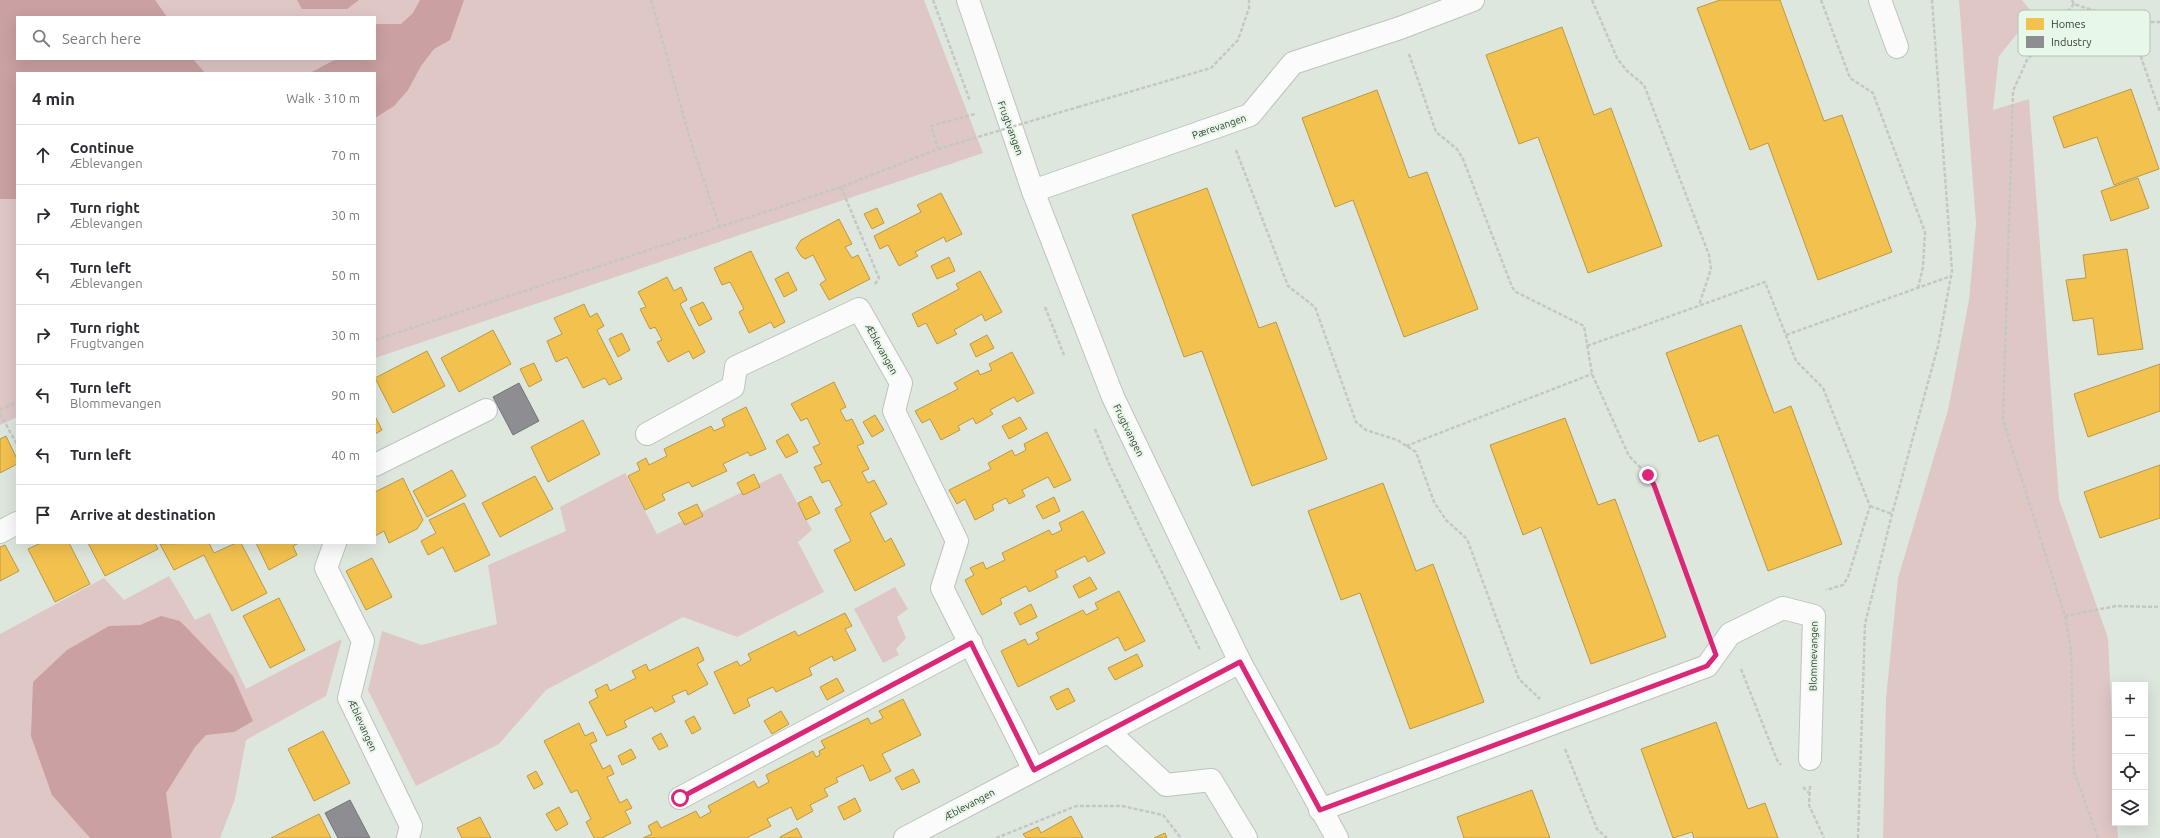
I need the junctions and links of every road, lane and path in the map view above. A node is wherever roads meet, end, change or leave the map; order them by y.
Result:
1 (651, 0) edge
2 (968, 0) edge
3 (1249, 0) edge
4 (1473, 0) edge
5 (1592, 0) edge
6 (1821, 0) edge
7 (1880, 0) edge
8 (1932, 0) edge
9 (2072, 0) edge
10 (2074, 4) junction
11 (2069, 10) edge
12 (2092, 10) edge
13 (1400, 28) junction
14 (1897, 47) dead end
15 (2030, 56) edge
16 (2141, 56) edge
17 (2160, 112) edge
18 (975, 114) dead end
19 (1226, 124) junction
20 (938, 149) junction
21 (841, 187) junction
22 (1033, 191) junction
23 (720, 227) junction
24 (1951, 276) junction
25 (1918, 288) junction
26 (1699, 306) junction
27 (860, 310) junction
28 (1786, 336) junction
29 (376, 340) edge
30 (1587, 346) junction
31 (1592, 374) junction
32 (16, 402) edge
33 (0, 410) edge
34 (486, 410) dead end
35 (0, 414) edge
36 (646, 434) dead end
37 (16, 442) edge
38 (1406, 446) junction
39 (376, 465) edge
40 (1870, 506) junction
41 (1892, 514) junction
42 (16, 524) edge
43 (0, 532) edge
44 (334, 544) edge
45 (2160, 607) edge
46 (1814, 616) junction
47 (2065, 616) junction
48 (971, 643) junction
49 (1720, 648) junction
50 (1240, 662) junction
51 (1555, 723) junction
52 (1108, 731) junction
53 (1810, 759) joint
54 (1782, 766) dead end
55 (1034, 770) junction
56 (1798, 782) dead end
57 (1809, 793) junction
58 (680, 798) dead end
59 (1320, 810) junction
60 (408, 838) edge
61 (905, 838) edge
62 (996, 838) edge
63 (1181, 838) edge
64 (1246, 838) edge
65 (1337, 838) edge
66 (1606, 838) edge
67 (1824, 838) edge
68 (1858, 838) edge
69 (2098, 838) edge

1 - 23 path
2 - 22 street, Frugtvangen
3 - 20 path, bridge
4 - 13 street, Pærevangen
5 - 26 path
6 - 25 path
7 - 14 street
8 - 24 path
9 - 10 path
10 - 11 path
10 - 12 path
13 - 19 street, Pærevangen
13 - 30 path
15 - 47 path
16 - 17 path
18 - 20 path
19 - 22 street, Pærevangen
19 - 38 path
20 - 21 path
21 - 23 path
21 - 27 path
22 - 50 street, Frugtvangen
23 - 29 path
24 - 25 path
24 - 41 path
25 - 28 path
26 - 28 path
26 - 30 path
27 - 36 street
27 - 48 street, Æblevangen
28 - 40 path
30 - 31 path
31 - 38 path
31 - 49 path
32 - 33 path
34 - 39 street
35 - 37 path
38 - 51 path
40 - 41 path
40 - 46 path
41 - 68 path
42 - 43 street
44 - 60 street, Æblevangen
45 - 47 path
46 - 49 street, Blommevangen
46 - 53 street, Blommevangen
47 - 69 path
48 - 55 street, Æblevangen
48 - 58 street
49 - 51 street, Blommevangen
49 - 54 path
50 - 52 street, Æblevangen
50 - 59 street, Frugtvangen
51 - 59 street, Blommevangen
51 - 66 path
52 - 55 street, Æblevangen
52 - 64 street
53 - 57 path
55 - 61 street, Æblevangen
56 - 57 path
57 - 67 path
59 - 65 street, Frugtvangen
62 - 63 path

